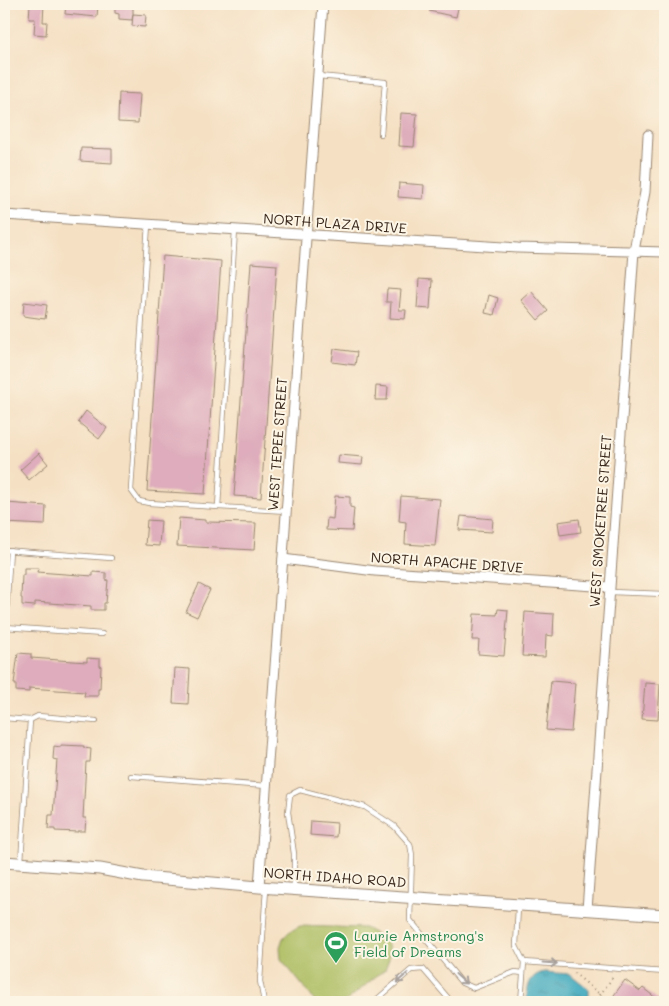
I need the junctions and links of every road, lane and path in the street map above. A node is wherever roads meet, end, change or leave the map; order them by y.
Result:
1 (323, 4) edge
2 (318, 76) junction
3 (380, 134) dead end
4 (648, 135) dead end
5 (4, 214) edge
6 (148, 224) junction
7 (234, 230) junction
8 (306, 235) junction
9 (634, 251) junction
10 (665, 252) edge
11 (218, 507) junction
12 (286, 511) junction
13 (4, 550) edge
14 (10, 550) junction
15 (111, 558) dead end
16 (283, 559) junction
17 (608, 589) junction
18 (665, 594) edge
19 (5, 627) junction
20 (102, 634) dead end
21 (4, 647) edge
22 (4, 718) edge
23 (30, 720) junction
24 (96, 721) dead end
25 (131, 776) dead end
26 (266, 786) junction
27 (4, 862) edge
28 (20, 863) junction
29 (263, 887) junction
30 (294, 889) junction
31 (411, 897) junction
32 (518, 906) junction
33 (587, 910) junction
34 (665, 916) edge
35 (524, 962) junction
36 (563, 964) junction
37 (620, 968) junction
38 (665, 972) edge
39 (523, 973) junction
40 (600, 995) junction
41 (264, 1002) edge
42 (374, 1002) edge
43 (448, 1002) edge
44 (521, 1002) edge
45 (609, 1002) edge

1 - 2 street, WEST TEPEE STREET
2 - 3 lane
2 - 8 street, WEST TEPEE STREET
4 - 9 street, WEST SMOKETREE STREET
5 - 6 street, NORTH PLAZA DRIVE
6 - 7 street, NORTH PLAZA DRIVE
6 - 11 lane
7 - 8 street, NORTH PLAZA DRIVE
7 - 11 lane
8 - 9 street, NORTH PLAZA DRIVE
8 - 12 street, WEST TEPEE STREET
9 - 10 street, NORTH PLAZA DRIVE
9 - 17 street, WEST SMOKETREE STREET
11 - 12 lane
12 - 16 street, WEST TEPEE STREET
13 - 14 lane
14 - 15 lane
14 - 19 lane
16 - 17 street, NORTH APACHE DRIVE
16 - 26 street, WEST TEPEE STREET
17 - 18 lane
17 - 33 street, WEST SMOKETREE STREET
19 - 20 lane
19 - 21 lane
22 - 23 lane
23 - 24 lane
23 - 28 lane
25 - 26 lane
26 - 29 street, WEST TEPEE STREET
27 - 28 street, NORTH IDAHO ROAD
28 - 29 street, NORTH IDAHO ROAD
29 - 30 street, NORTH IDAHO ROAD
29 - 41 lane
30 - 31 street, NORTH IDAHO ROAD
30 - 31 lane
31 - 32 street, NORTH IDAHO ROAD
31 -> 39 lane
32 - 33 street, NORTH IDAHO ROAD
32 - 35 lane
33 - 34 street, NORTH IDAHO ROAD
35 -> 36 lane
35 - 39 lane
36 - 37 lane
36 - 40 path
37 - 38 lane
37 - 40 path
39 - 44 lane
40 - 45 path
43 -> 42 lane

